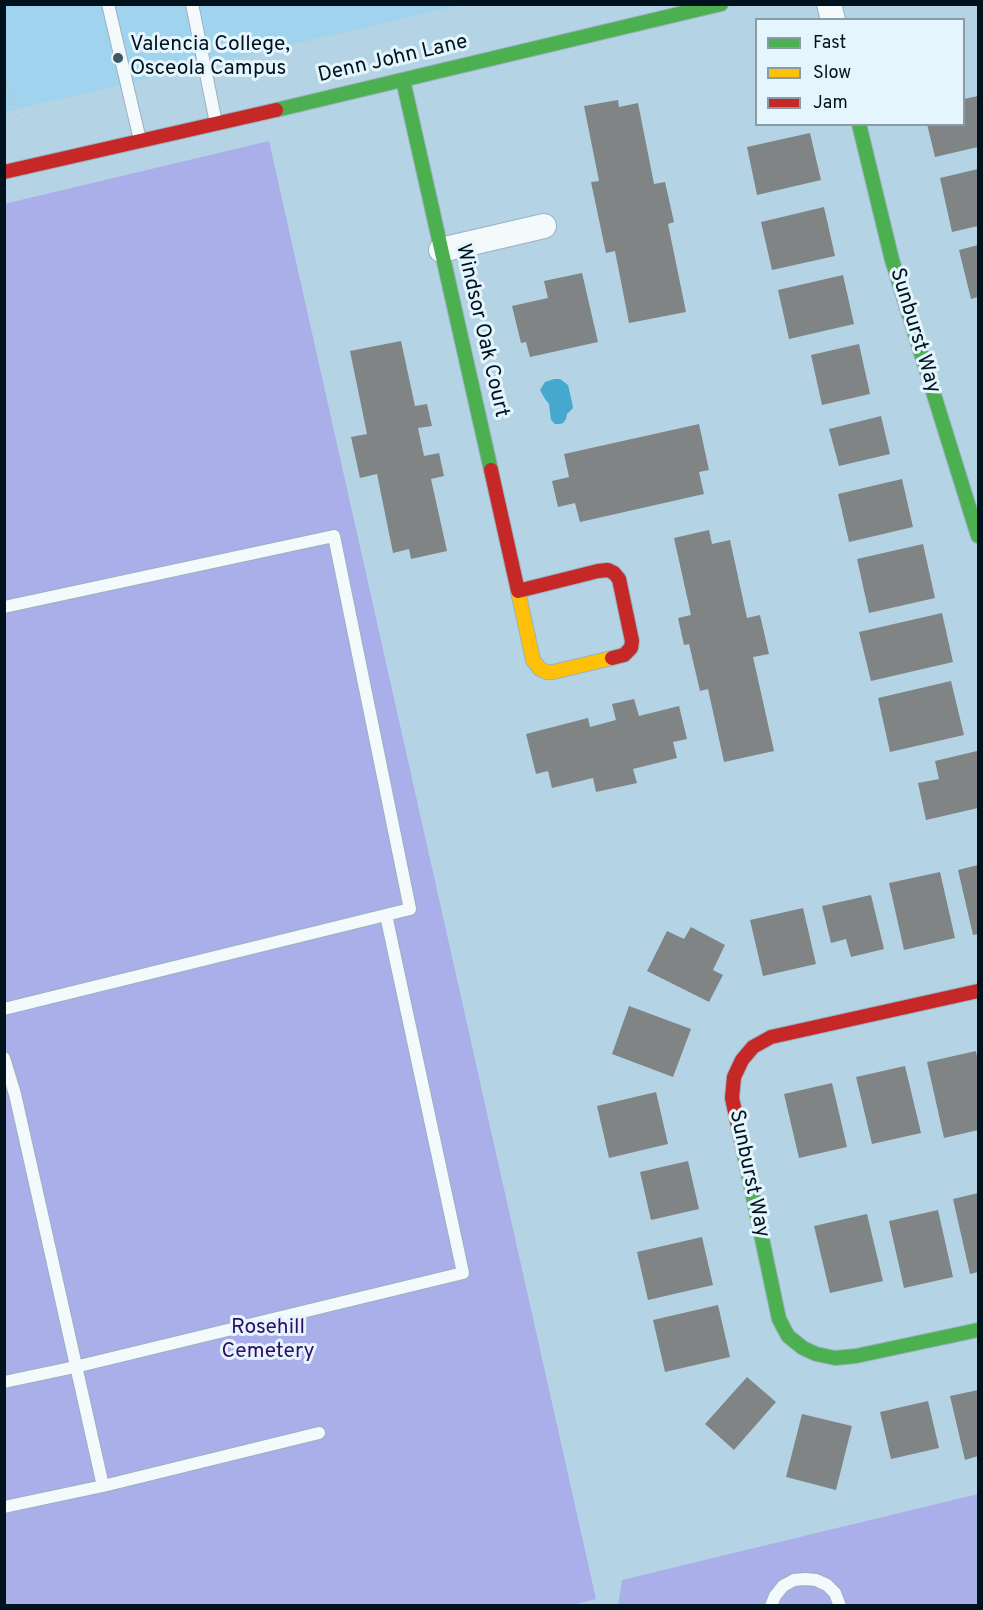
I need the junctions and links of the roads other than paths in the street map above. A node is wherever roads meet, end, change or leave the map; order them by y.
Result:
1 (108, 4) edge
2 (192, 4) edge
3 (721, 4) edge
4 (403, 80) junction
5 (216, 124) junction
6 (859, 126) edge
7 (140, 141) junction
8 (4, 172) edge
9 (544, 226) dead end
10 (441, 250) junction
11 (978, 536) edge
12 (518, 591) junction
13 (4, 607) edge
14 (386, 915) junction
15 (978, 991) edge
16 (4, 1010) edge
17 (4, 1058) edge
18 (10, 1095) edge
19 (978, 1330) edge
20 (75, 1367) junction
21 (4, 1383) edge
22 (319, 1433) dead end
23 (103, 1486) junction
24 (4, 1507) edge
25 (771, 1605) edge
26 (840, 1605) edge

1 - 7 lane
2 - 5 lane
3 - 4 street, Denn John Lane
4 - 5 street, Denn John Lane
4 - 10 street, Windsor Oak Court
5 - 7 street, Denn John Lane
6 - 11 street, Sunburst Way
7 - 8 street, Denn John Lane
9 - 10 street
10 - 12 street, Windsor Oak Court
12 - 12 street, Windsor Oak Court
13 - 14 lane
14 - 16 lane
14 - 20 lane
15 - 19 street, Sunburst Way
17 - 18 lane
18 - 20 lane
20 - 21 lane
20 - 23 lane
22 - 23 lane
23 - 24 lane
25 - 26 lane

